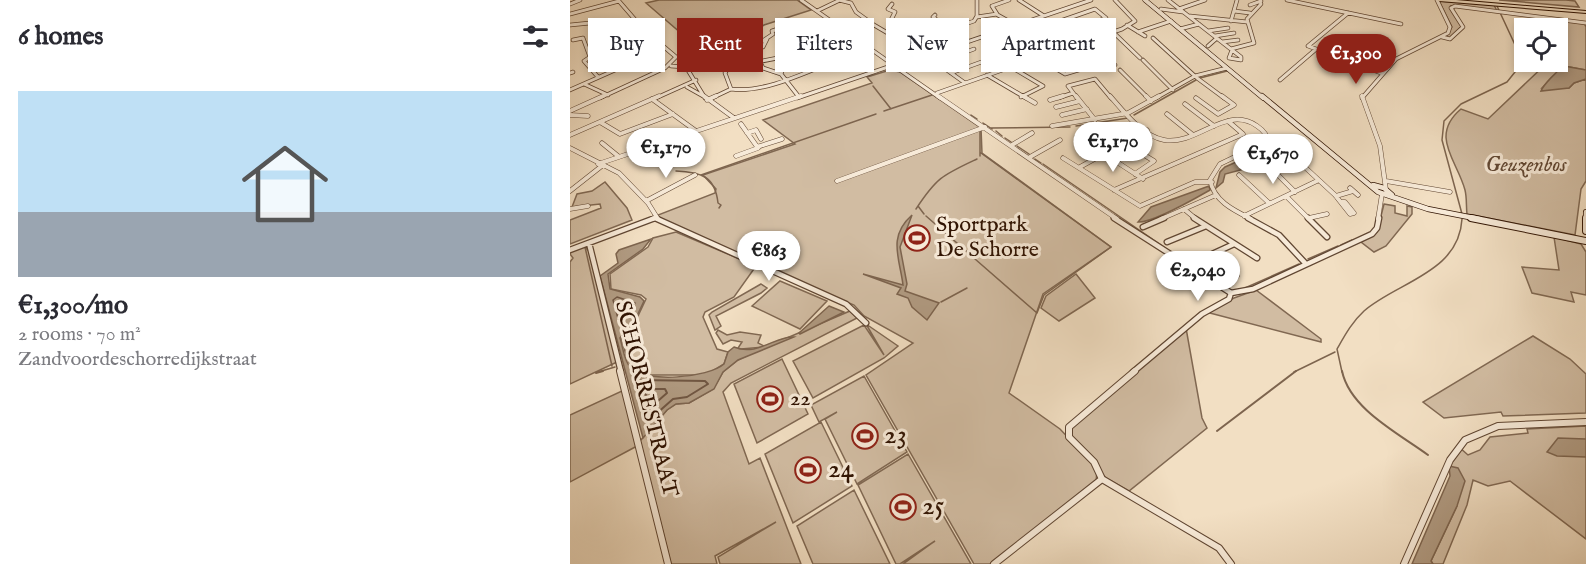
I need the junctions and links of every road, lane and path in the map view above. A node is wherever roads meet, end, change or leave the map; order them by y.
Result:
1 (574, 0) edge
2 (580, 0) edge
3 (619, 0) edge
4 (801, 0) edge
5 (840, 0) edge
6 (858, 0) edge
7 (977, 0) edge
8 (1009, 0) edge
9 (1028, 0) edge
10 (1092, 0) edge
11 (1115, 0) edge
12 (1145, 0) edge
13 (1168, 0) edge
14 (1205, 0) edge
15 (1237, 0) edge
16 (1287, 0) edge
17 (1464, 0) edge
18 (1021, 1) edge
19 (1261, 1) edge
20 (1438, 1) edge
21 (851, 3) junction
22 (570, 4) edge
23 (892, 4) dead end
24 (1250, 5) dead end
25 (1161, 9) dead end
26 (1181, 10) junction
27 (1234, 10) junction
28 (817, 11) junction
29 (1586, 11) edge
30 (1250, 13) junction
31 (1348, 13) junction
32 (570, 14) edge
33 (996, 14) junction
34 (935, 15) dead end
35 (1188, 15) junction
36 (1044, 16) junction
37 (977, 17) junction
38 (634, 18) edge
39 (827, 18) edge
40 (864, 18) edge
41 (892, 18) edge
42 (935, 18) edge
43 (1003, 18) edge
44 (1039, 18) edge
45 (1067, 18) edge
46 (1106, 18) edge
47 (1171, 21) junction
48 (1231, 21) junction
49 (1247, 22) junction
50 (588, 23) edge
51 (1586, 23) edge
52 (881, 24) dead end
53 (969, 24) edge
54 (1199, 24) junction
55 (1401, 24) dead end
56 (570, 25) edge
57 (874, 25) joint
58 (1127, 26) junction
59 (1228, 28) dead end
60 (1180, 29) junction
61 (775, 30) edge
62 (1116, 31) edge
63 (1208, 31) junction
64 (886, 32) edge
65 (1138, 32) junction
66 (1234, 33) dead end
67 (1116, 35) edge
68 (1145, 36) dead end
69 (1216, 37) junction
70 (1442, 37) junction
71 (1153, 38) dead end
72 (573, 40) dead end
73 (1238, 40) dead end
74 (1222, 42) junction
75 (1208, 46) dead end
76 (763, 47) edge
77 (665, 48) edge
78 (1066, 48) joint
79 (974, 49) dead end
80 (1315, 50) junction
81 (981, 62) edge
82 (670, 66) junction
83 (886, 67) edge
84 (763, 68) edge
85 (1227, 68) junction
86 (1120, 70) dead end
87 (610, 72) edge
88 (726, 72) edge
89 (803, 72) edge
90 (909, 72) edge
91 (951, 73) junction
92 (1381, 73) junction
93 (781, 74) joint
94 (987, 75) junction
95 (1195, 76) junction
96 (598, 77) junction
97 (784, 79) junction
98 (696, 80) junction
99 (1280, 80) dead end
100 (966, 83) junction
101 (584, 84) junction
102 (687, 87) dead end
103 (732, 89) junction
104 (570, 90) edge
105 (1173, 90) junction
106 (937, 93) junction
107 (1073, 93) junction
108 (608, 95) junction
109 (703, 96) junction
110 (1021, 97) junction
111 (799, 98) junction
112 (652, 99) junction
113 (1196, 99) dead end
114 (707, 100) junction
115 (1050, 100) dead end
116 (1080, 101) junction
117 (1151, 101) junction
118 (1035, 103) dead end
119 (1185, 104) dead end
120 (1056, 108) dead end
121 (1087, 109) junction
122 (570, 113) edge
123 (1128, 113) junction
124 (673, 114) junction
125 (1167, 114) dead end
126 (588, 116) dead end
127 (1062, 116) dead end
128 (734, 118) junction
129 (1095, 120) junction
130 (1228, 121) junction
131 (600, 122) junction
132 (985, 126) junction
133 (1052, 126) dead end
134 (1214, 126) junction
135 (1147, 130) junction
136 (696, 131) junction
137 (754, 131) junction
138 (747, 133) junction
139 (1032, 133) dead end
140 (570, 135) edge
141 (1193, 135) junction
142 (1077, 136) dead end
143 (761, 139) junction
144 (782, 139) dead end
145 (1060, 140) dead end
146 (754, 141) junction
147 (1122, 141) junction
148 (768, 143) junction
149 (602, 144) dead end
150 (1011, 145) junction
151 (758, 147) junction
152 (570, 148) edge
153 (1103, 153) junction
154 (618, 156) junction
155 (736, 156) dead end
156 (1030, 157) junction
157 (1063, 158) dead end
158 (1295, 158) dead end
159 (603, 163) junction
160 (1266, 163) dead end
161 (1080, 167) junction
162 (1135, 174) junction
163 (695, 175) dead end
164 (1239, 175) dead end
165 (1143, 179) junction
166 (1319, 180) junction
167 (837, 181) dead end
168 (1386, 181) junction
169 (1212, 182) junction
170 (1114, 190) junction
171 (1382, 190) junction
172 (570, 191) edge
173 (1295, 192) junction
174 (1450, 192) dead end
175 (1216, 195) junction
176 (1358, 195) dead end
177 (1286, 196) junction
178 (1336, 196) junction
179 (646, 201) junction
180 (1341, 202) dead end
181 (1269, 203) junction
182 (588, 206) dead end
183 (570, 209) edge
184 (1184, 209) junction
185 (1586, 212) edge
186 (1327, 214) dead end
187 (1244, 216) junction
188 (655, 218) junction
189 (1309, 218) junction
190 (1206, 226) junction
191 (1143, 227) dead end
192 (1586, 231) edge
193 (1327, 237) dead end
194 (1167, 242) dead end
195 (1585, 242) edge
196 (589, 243) junction
197 (1234, 244) junction
198 (570, 249) edge
199 (1208, 256) junction
200 (1257, 258) dead end
201 (1197, 261) dead end
202 (1306, 264) junction
203 (1236, 276) dead end
204 (1232, 293) junction
205 (866, 323) dead end
206 (1586, 422) edge
207 (1102, 479) junction
208 (668, 564) edge
209 (994, 564) edge
210 (1231, 564) edge
211 (1404, 564) edge

1 - 2 street
2 - 22 street
3 - 32 street
3 - 38 street
4 - 28 street
5 - 21 street
5 - 28 street
6 - 21 street
7 - 37 street
8 - 33 street
9 - 18 street
10 - 36 street
11 - 58 street
12 - 47 main road
13 - 26 street
14 - 26 street
15 - 27 street
16 - 31 street
17 - 29 highway
18 - 36 street
19 - 24 street
19 - 30 street
20 - 29 highway
20 - 70 street
21 - 40 street
23 - 41 street
25 - 26 street
26 - 35 street
27 - 30 street
27 - 48 street
28 - 39 street
30 - 49 street
31 - 55 street
31 - 80 street
33 - 37 street
33 - 43 street
34 - 42 street
35 - 48 street
35 - 54 street
36 - 44 street
37 - 53 street
45 - 46 street
47 - 60 main road
47 - 65 street
48 - 49 street
49 - 74 street
50 - 56 street
51 - 70 street
52 - 57 street
54 - 60 street
54 - 63 street
57 - 64 street
58 - 62 street
58 - 65 street
59 - 63 street
60 - 85 main road
61 - 76 street
63 - 69 street
65 - 68 street
66 - 69 street
67 - 105 street
69 - 74 street
69 - 75 street
70 - 92 street
71 - 95 street
72 - 96 street
73 - 74 street
77 - 82 street
78 - 78 street
79 - 91 street
80 - 92 street
80 - 99 street
81 - 91 street
82 - 98 street
82 - 108 street
83 - 111 street
84 - 93 street
85 - 95 street
85 - 171 main road
86 - 117 street
87 - 96 street
88 - 103 street
89 - 97 street
90 - 106 street
91 - 100 street
92 - 168 street
93 - 97 street
94 - 100 street
94 - 110 street
94 - 110 street
95 - 105 street
95 - 113 street
96 - 101 street
97 - 103 street
97 - 111 street
98 - 109 street
98 - 112 street
100 - 106 street
101 - 104 street
101 - 108 street
102 - 109 street
103 - 114 street
105 - 117 street
106 - 132 street
107 - 115 street
107 - 116 street
107 - 123 street
108 - 122 street
109 - 114 street
110 - 118 street
111 - 128 street
112 - 124 street
112 - 131 street
114 - 128 street
116 - 120 street
116 - 121 street
117 - 123 street
119 - 134 street
121 - 127 street
121 - 129 street
122 - 126 street
123 - 129 street
123 - 135 street
124 - 131 street
124 - 136 street
125 - 141 street
128 - 136 street
129 - 133 street
130 - 134 street
130 - 165 street
130 - 169 street
131 - 140 street
132 - 150 street
132 - 167 street
134 - 141 street
135 - 141 street
135 - 147 street
136 - 154 street
137 - 138 street
137 - 138 street
137 - 143 street
138 - 146 street
139 - 150 street
142 - 153 street
143 - 146 street
143 - 148 street
144 - 148 street
145 - 156 street
146 - 151 street
147 - 153 street
147 - 162 street
148 - 151 street
149 - 154 street
150 - 156 street
151 - 155 street
152 - 159 street
153 - 161 street
153 - 162 street
154 - 159 street
156 - 204 street
157 - 161 street
158 - 166 street
159 - 172 street
159 - 179 street
160 - 173 street
161 - 170 street
162 - 165 street
163 - 179 street
164 - 181 street
165 - 170 street
166 - 173 street
166 - 178 street
168 - 171 street
168 - 174 street
169 - 170 street
169 - 175 street
171 - 195 main road
171 - 202 street
173 - 177 street
175 - 184 street
175 - 187 street
176 - 178 street
177 - 181 street
177 - 189 street
178 - 180 street
179 - 188 street
181 - 187 street
182 - 183 street
184 - 190 street
184 - 191 street
185 - 192 main road
186 - 189 street
187 - 202 street
188 - 196 street
188 - 205 street
189 - 193 street
190 - 194 street
190 - 197 street
196 - 198 street
196 - 208 street, SCHORRESTRAAT
197 - 199 street
197 - 200 street
199 - 201 street
199 - 203 street
202 - 204 street
204 - 207 street
206 - 211 street
207 - 209 street
207 - 210 street

